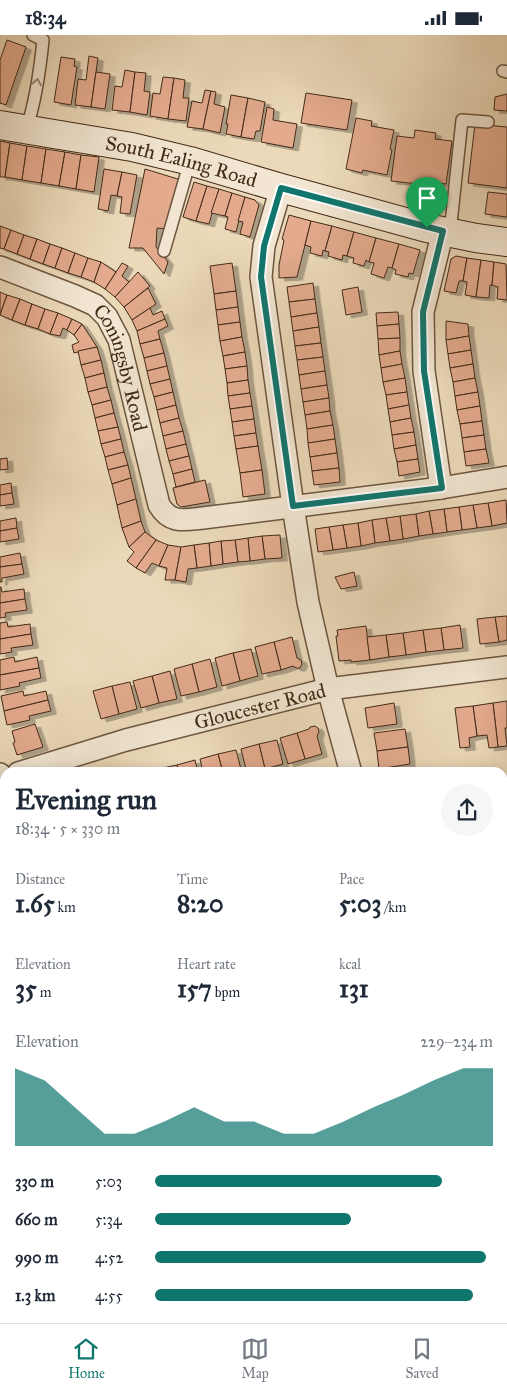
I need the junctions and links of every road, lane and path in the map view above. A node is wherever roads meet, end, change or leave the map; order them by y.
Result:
1 (33, 35) edge
2 (488, 122) dead end
3 (0, 125) edge
4 (26, 130) junction
5 (190, 161) junction
6 (281, 188) junction
7 (446, 232) junction
8 (507, 242) edge
9 (164, 251) dead end
10 (0, 267) edge
11 (507, 477) edge
12 (442, 488) junction
13 (293, 506) junction
14 (507, 667) edge
15 (328, 689) junction
16 (38, 767) edge
17 (349, 767) edge

4 -> 1 lane
2 - 7 lane
3 - 4 main road, South Ealing Road
4 - 5 main road, South Ealing Road
5 - 6 main road, South Ealing Road
5 - 9 lane
6 - 7 main road, South Ealing Road
6 - 13 street
7 - 8 main road, South Ealing Road
7 - 12 street
10 - 13 street, Coningsby Road
11 - 12 street
12 - 13 street
13 - 15 street
14 - 15 street, Gloucester Road
15 - 16 street, Gloucester Road
15 - 17 street

